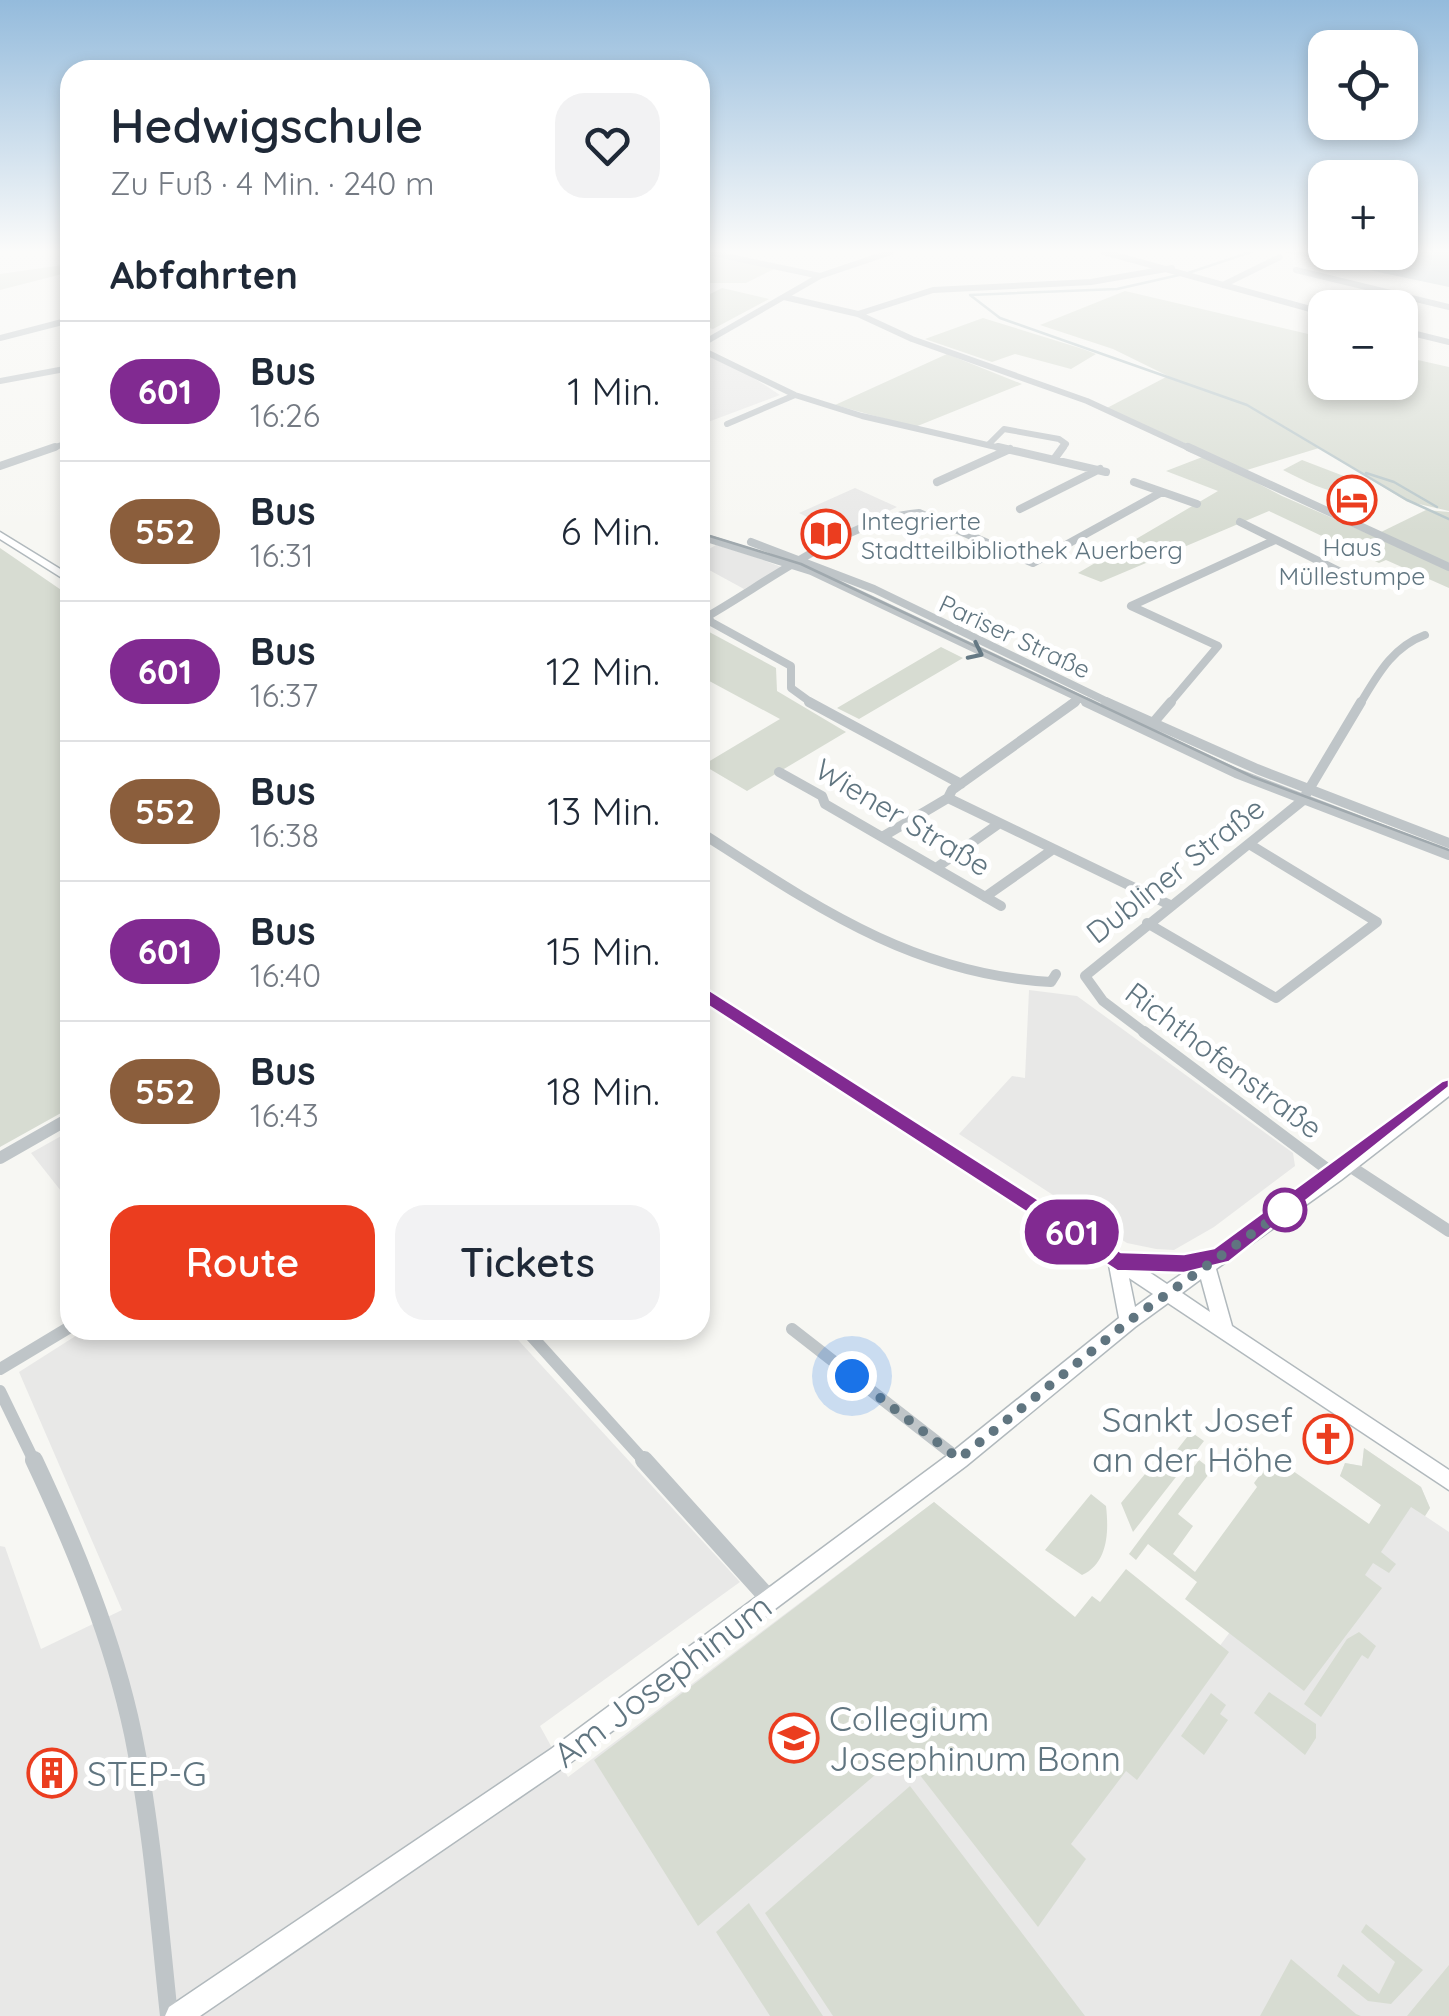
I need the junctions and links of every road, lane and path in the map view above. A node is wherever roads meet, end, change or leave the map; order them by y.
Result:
1 (932, 346) edge
2 (710, 352) edge
3 (60, 370) edge
4 (0, 381) edge
5 (794, 394) junction
6 (727, 424) dead end
7 (988, 444) junction
8 (60, 445) edge
9 (1010, 449) junction
10 (1055, 458) junction
11 (0, 466) edge
12 (937, 482) dead end
13 (1134, 482) dead end
14 (1162, 492) junction
15 (1197, 504) dead end
16 (1020, 509) dead end
17 (1240, 522) dead end
18 (710, 535) edge
19 (0, 536) edge
20 (1276, 540) junction
21 (1034, 563) junction
22 (802, 564) junction
23 (1449, 566) edge
24 (1043, 570) dead end
25 (60, 574) edge
26 (1345, 574) dead end
27 (710, 618) edge
28 (710, 620) edge
29 (1426, 635) dead end
30 (1079, 699) junction
31 (1153, 724) junction
32 (779, 772) dead end
33 (961, 784) junction
34 (1305, 796) junction
35 (948, 798) junction
36 (997, 825) junction
37 (882, 837) junction
38 (710, 838) edge
39 (1449, 843) edge
40 (1249, 844) junction
41 (1052, 850) junction
42 (1449, 855) edge
43 (936, 868) junction
44 (985, 896) junction
45 (1170, 905) junction
46 (1001, 906) dead end
47 (1147, 923) junction
48 (1056, 974) dead end
49 (1086, 983) joint
50 (710, 997) edge
51 (1449, 1086) edge
52 (60, 1124) edge
53 (0, 1158) edge
54 (1342, 1170) junction
55 (1449, 1231) edge
56 (1117, 1262) junction
57 (1214, 1262) junction
58 (1170, 1295) junction
59 (1129, 1321) junction
60 (792, 1329) dead end
61 (1224, 1331) junction
62 (60, 1333) edge
63 (535, 1340) edge
64 (0, 1369) edge
65 (0, 1391) edge
66 (959, 1459) junction
67 (1449, 1482) edge
68 (770, 1600) junction
69 (168, 2016) edge
70 (178, 2016) edge

1 - 23 street
2 - 5 street
3 - 4 street
5 - 6 street
5 - 7 street
7 - 9 street
7 - 10 street
8 - 11 street
9 - 10 street
9 - 12 street
10 - 16 street
13 - 14 street
14 - 15 street
14 - 21 street
17 - 20 street
18 - 22 street, Pariser Straße
19 - 25 street
20 - 26 street
20 - 31 street
21 - 22 street
21 - 24 street
22 - 27 street
22 -> 30 street, Pariser Straße
22 - 31 street, Pariser Straße
28 - 33 street
29 - 34 street
30 - 33 street
30 - 34 street, Pariser Straße
31 - 34 street, Pariser Straße
32 - 37 street, Wiener Straße
33 - 35 street
34 - 39 street, Pariser Straße
34 - 40 street, Dubliner Straße
34 - 42 street, Pariser Straße
35 - 36 street
35 - 37 street
36 - 41 street
36 - 43 street
37 - 43 street, Wiener Straße
38 - 48 street
40 - 45 street, Dubliner Straße
40 - 47 street
41 - 44 street
41 - 45 street
43 - 44 street, Wiener Straße
44 - 46 street, Wiener Straße
45 - 47 street, Dubliner Straße
47 - 49 street, Dubliner Straße
49 - 54 street, Richthofenstraße
50 - 56 street
51 - 54 street, Am Josephinum
52 - 53 street
54 - 55 street, Richthofenstraße
54 - 57 street, Am Josephinum
56 - 57 street
56 - 58 street
56 - 59 street
57 - 58 street, Am Josephinum
57 - 61 street
58 - 59 street, Am Josephinum
58 - 61 street
59 - 66 street, Am Josephinum
60 - 66 street
61 - 67 street
62 - 64 street
63 - 68 street
65 - 69 street
66 - 68 street, Am Josephinum
68 - 70 street, Am Josephinum

